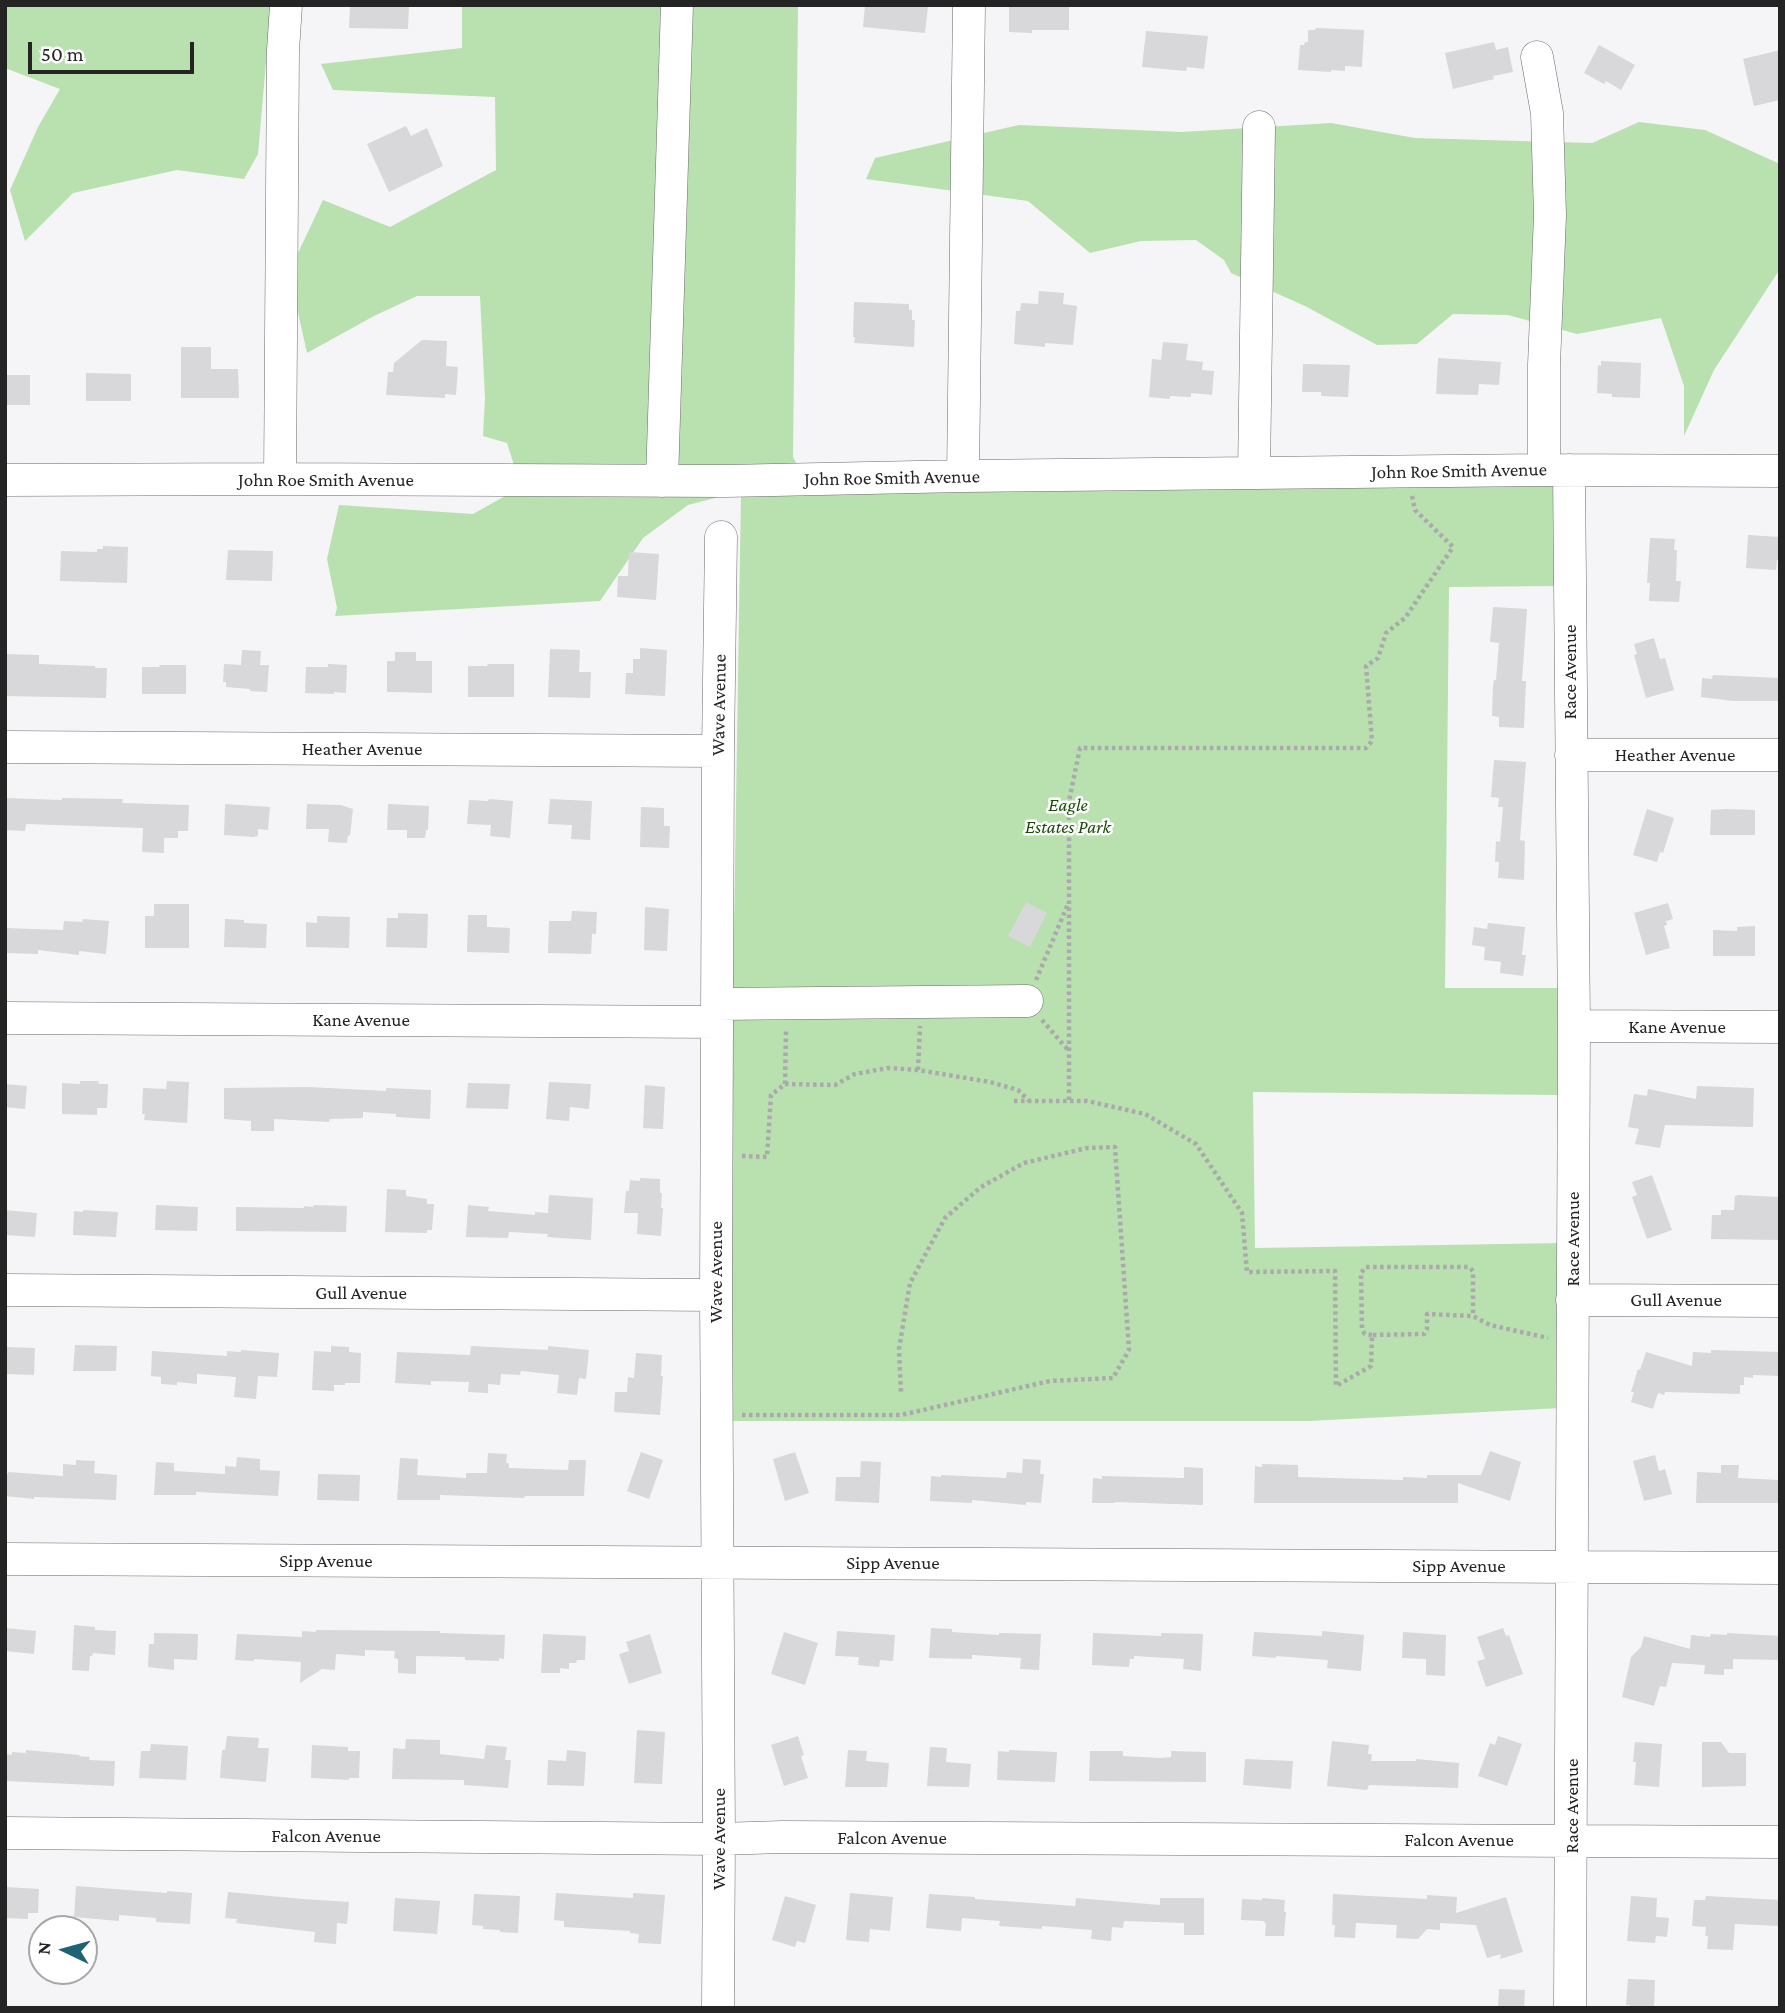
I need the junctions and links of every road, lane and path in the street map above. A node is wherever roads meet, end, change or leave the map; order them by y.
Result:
1 (286, 5) edge
2 (677, 5) edge
3 (968, 5) edge
4 (1537, 57) dead end
5 (1259, 127) dead end
6 (1556, 470) junction
7 (1780, 471) edge
8 (1406, 472) junction
9 (1254, 473) junction
10 (963, 476) junction
11 (280, 479) junction
12 (5, 480) edge
13 (662, 481) junction
14 (721, 537) dead end
15 (5, 747) edge
16 (718, 751) junction
17 (1571, 755) junction
18 (1780, 755) edge
19 (1069, 902) junction
20 (1027, 1001) junction
21 (921, 1002) junction
22 (786, 1003) junction
23 (717, 1013) junction
24 (5, 1018) edge
25 (1574, 1026) junction
26 (1780, 1027) edge
27 (1069, 1051) junction
28 (918, 1070) junction
29 (785, 1084) junction
30 (1069, 1100) dead end
31 (1014, 1101) dead end
32 (1029, 1101) dead end
33 (717, 1155) junction
34 (5, 1290) edge
35 (716, 1295) junction
36 (1572, 1300) junction
37 (1780, 1301) edge
38 (1472, 1316) junction
39 (1372, 1335) junction
40 (1573, 1344) junction
41 (901, 1393) dead end
42 (717, 1416) junction
43 (5, 1559) edge
44 (718, 1563) junction
45 (1573, 1566) junction
46 (1780, 1568) edge
47 (5, 1833) edge
48 (719, 1839) junction
49 (1572, 1841) junction
50 (1780, 1842) edge
51 (718, 2008) edge
52 (1570, 2008) edge

1 - 11 street
2 - 13 street
3 - 10 street
4 - 6 street, Race Avenue
5 - 9 street
6 - 7 street, John Roe Smith Avenue
6 - 8 street, John Roe Smith Avenue
6 - 17 street, Race Avenue
8 - 9 street, John Roe Smith Avenue
8 - 19 path
9 - 10 street, John Roe Smith Avenue
10 - 13 street, John Roe Smith Avenue
11 - 12 street, John Roe Smith Avenue
11 - 13 street, John Roe Smith Avenue
14 - 16 street, Wave Avenue
15 - 16 street, Heather Avenue
16 - 23 street, Wave Avenue
17 - 18 street, Heather Avenue
17 - 25 street, Race Avenue
19 - 20 path
19 - 27 path
20 - 21 street, Kane Avenue
20 - 27 path
21 - 22 street, Kane Avenue
21 - 28 path
22 - 23 street, Kane Avenue
22 - 29 path
23 - 24 street, Kane Avenue
23 - 33 street, Wave Avenue
25 - 26 street, Kane Avenue
25 - 36 street, Race Avenue
27 - 30 path
28 - 29 path
28 - 32 path
29 - 33 path
31 - 39 path
33 - 35 street, Wave Avenue
34 - 35 street, Gull Avenue
35 - 42 street, Wave Avenue
36 - 37 street, Gull Avenue
36 - 40 street, Race Avenue
38 - 39 path
38 - 39 path
38 - 40 path
40 - 45 street, Race Avenue
41 - 42 path
42 - 44 street, Wave Avenue
43 - 44 street, Sipp Avenue
44 - 45 street, Sipp Avenue
44 - 48 street, Wave Avenue
45 - 46 street, Sipp Avenue
45 - 49 street, Race Avenue
47 - 48 street, Falcon Avenue
48 - 49 street, Falcon Avenue
48 - 51 street, Wave Avenue
49 - 50 street, Falcon Avenue
49 - 52 street, Race Avenue

